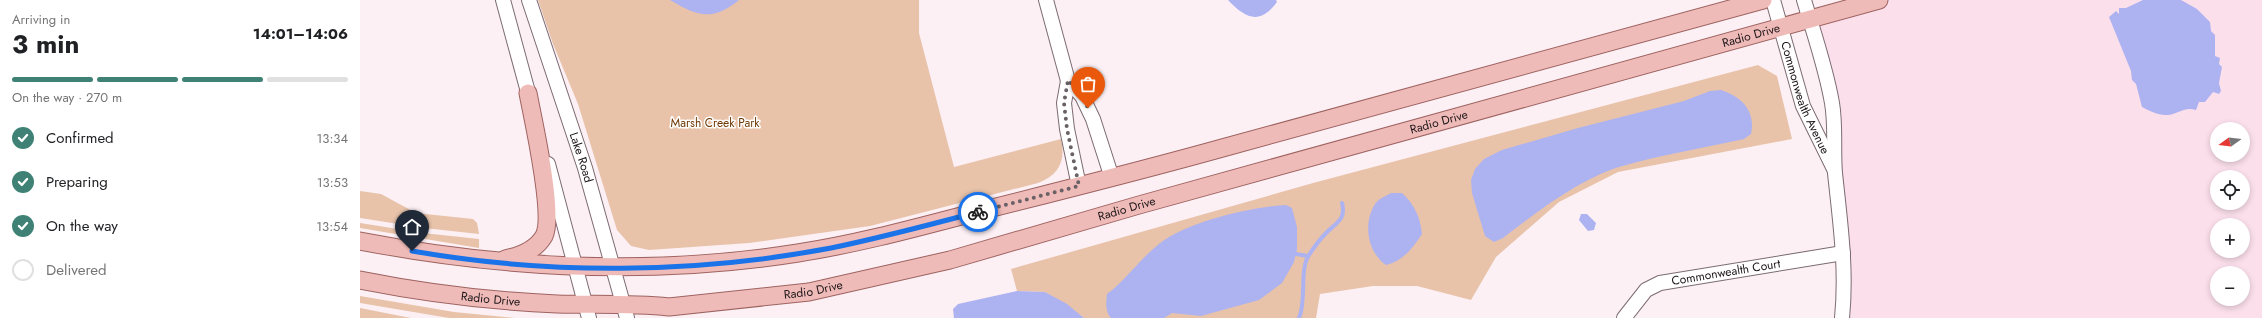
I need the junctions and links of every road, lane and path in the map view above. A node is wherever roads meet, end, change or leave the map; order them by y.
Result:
1 (503, 0) edge
2 (528, 0) edge
3 (1046, 0) edge
4 (1763, 0) edge
5 (1773, 0) edge
6 (1804, 0) edge
7 (1879, 0) edge
8 (1810, 19) junction
9 (1780, 27) junction
10 (1068, 80) junction
11 (528, 93) junction
12 (1835, 171) junction
13 (1112, 178) junction
14 (1079, 186) junction
15 (360, 241) edge
16 (1842, 253) junction
17 (486, 261) junction
18 (576, 267) junction
19 (613, 268) junction
20 (360, 280) edge
21 (689, 305) junction
22 (587, 311) edge
23 (625, 312) edge
24 (666, 318) edge
25 (1624, 318) edge
26 (1842, 318) edge

1 - 11 street
2 - 19 street, Lake Road
3 - 10 street
4 - 13 main road
5 - 9 street, Commonwealth Avenue
6 - 8 street, Commonwealth Avenue
7 - 8 main road, Radio Drive
8 - 9 main road, Radio Drive
8 - 12 street, Commonwealth Avenue
9 - 12 street, Commonwealth Avenue
9 - 21 main road, Radio Drive
10 - 13 street
10 - 14 street
11 - 17 main road
11 - 18 street
12 - 16 street, Commonwealth Avenue
13 - 14 main road
14 - 19 main road
15 - 17 main road
16 - 25 street, Commonwealth Court
16 - 26 street, Commonwealth Avenue
17 - 18 main road
18 - 19 main road
18 - 22 street
19 - 23 street, Lake Road
20 - 22 main road, Radio Drive
21 - 23 main road, Radio Drive
21 - 24 main road
22 - 23 main road, Radio Drive

